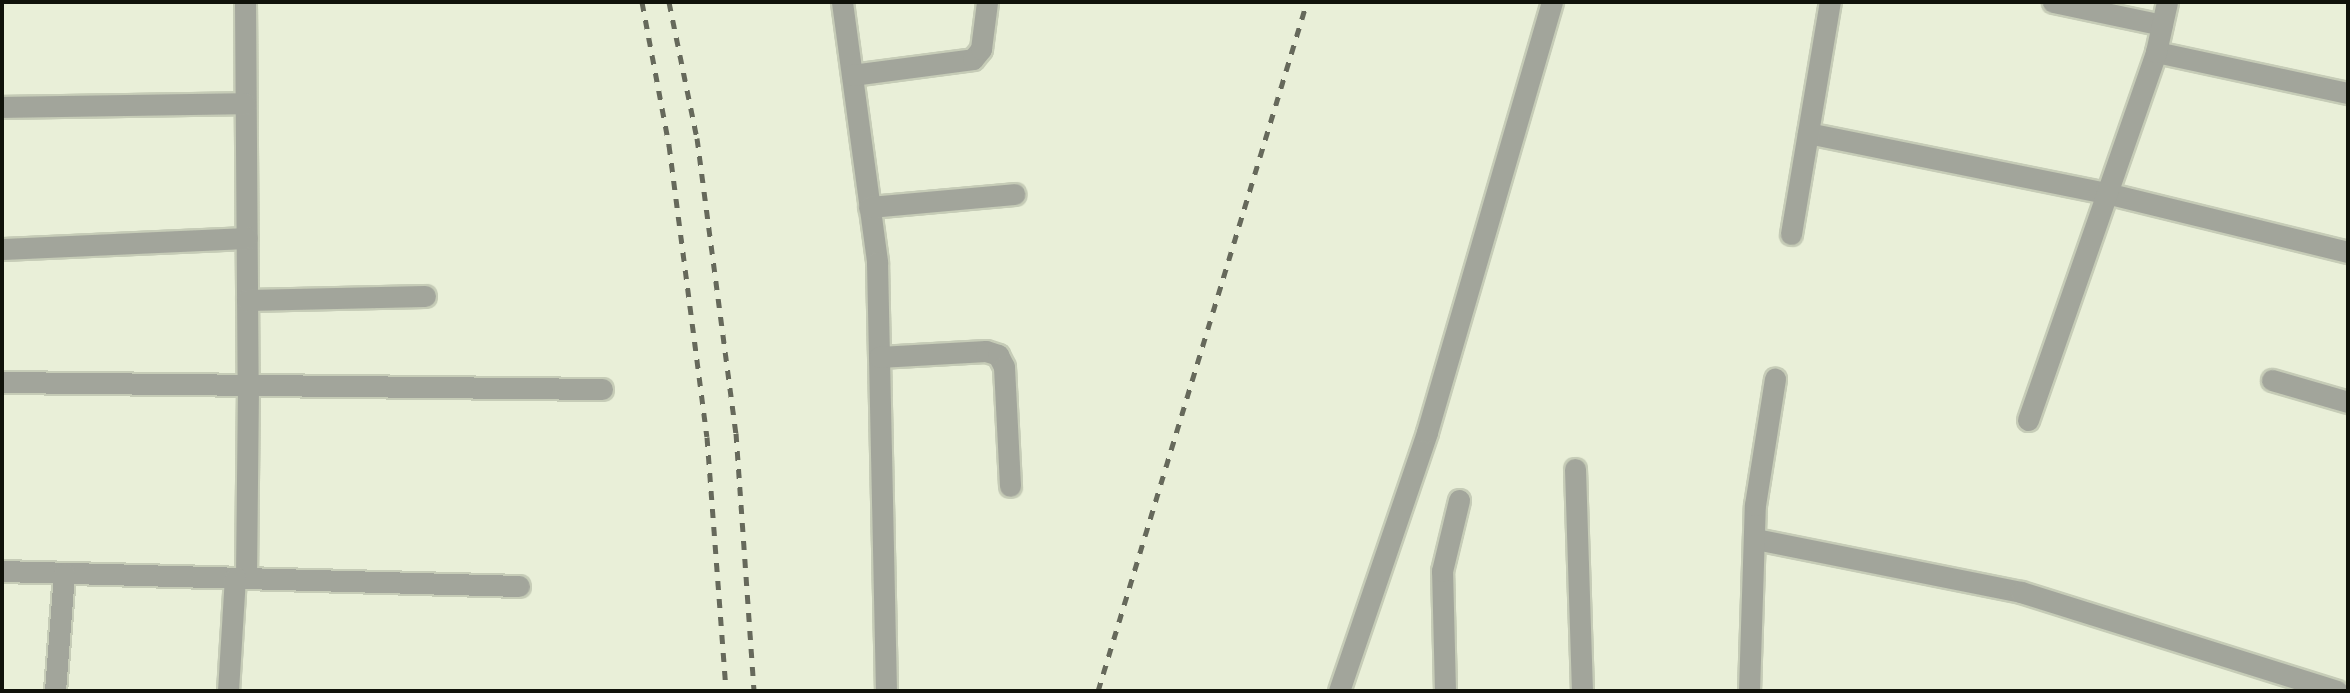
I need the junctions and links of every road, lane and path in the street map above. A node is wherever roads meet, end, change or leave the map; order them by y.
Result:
1 (245, 2) edge
2 (842, 2) edge
3 (988, 2) edge
4 (1552, 2) edge
5 (1830, 2) edge
6 (2053, 2) edge
7 (2167, 2) edge
8 (2162, 25) junction
9 (2156, 51) junction
10 (852, 75) junction
11 (2348, 93) edge
12 (245, 103) junction
13 (2, 107) edge
14 (1808, 133) junction
15 (2106, 193) junction
16 (1014, 194) dead end
17 (869, 207) junction
18 (1791, 234) dead end
19 (247, 238) junction
20 (2, 249) edge
21 (2348, 252) edge
22 (425, 296) dead end
23 (247, 300) junction
24 (880, 357) junction
25 (1775, 379) dead end
26 (2272, 380) dead end
27 (2, 382) edge
28 (248, 386) junction
29 (602, 390) dead end
30 (2348, 402) edge
31 (2028, 420) dead end
32 (1575, 469) dead end
33 (1010, 486) dead end
34 (1460, 500) dead end
35 (1756, 539) junction
36 (2, 571) edge
37 (64, 573) junction
38 (241, 578) junction
39 (519, 586) dead end
40 (55, 691) edge
41 (228, 691) edge
42 (886, 691) edge
43 (1339, 691) edge
44 (1445, 691) edge
45 (1582, 691) edge
46 (1749, 691) edge
47 (2337, 691) edge

1 - 12 street
2 - 10 street
3 - 10 street
4 - 43 street
5 - 14 street
6 - 8 street
7 - 8 street
8 - 9 street
9 - 11 street
9 - 15 street
10 - 17 street
12 - 13 street
12 - 19 street
14 - 15 street
14 - 18 street
15 - 21 street
15 - 31 street
16 - 17 street
17 - 24 street
19 - 20 street
19 - 23 street
22 - 23 street
23 - 28 street
24 - 33 street
24 - 42 street
25 - 35 street
26 - 30 street
27 - 28 street
28 - 29 street
28 - 38 street
32 - 45 street
34 - 44 street
35 - 46 street
35 - 47 street
36 - 37 street
37 - 38 street
37 - 40 street
38 - 39 street
38 - 41 street

